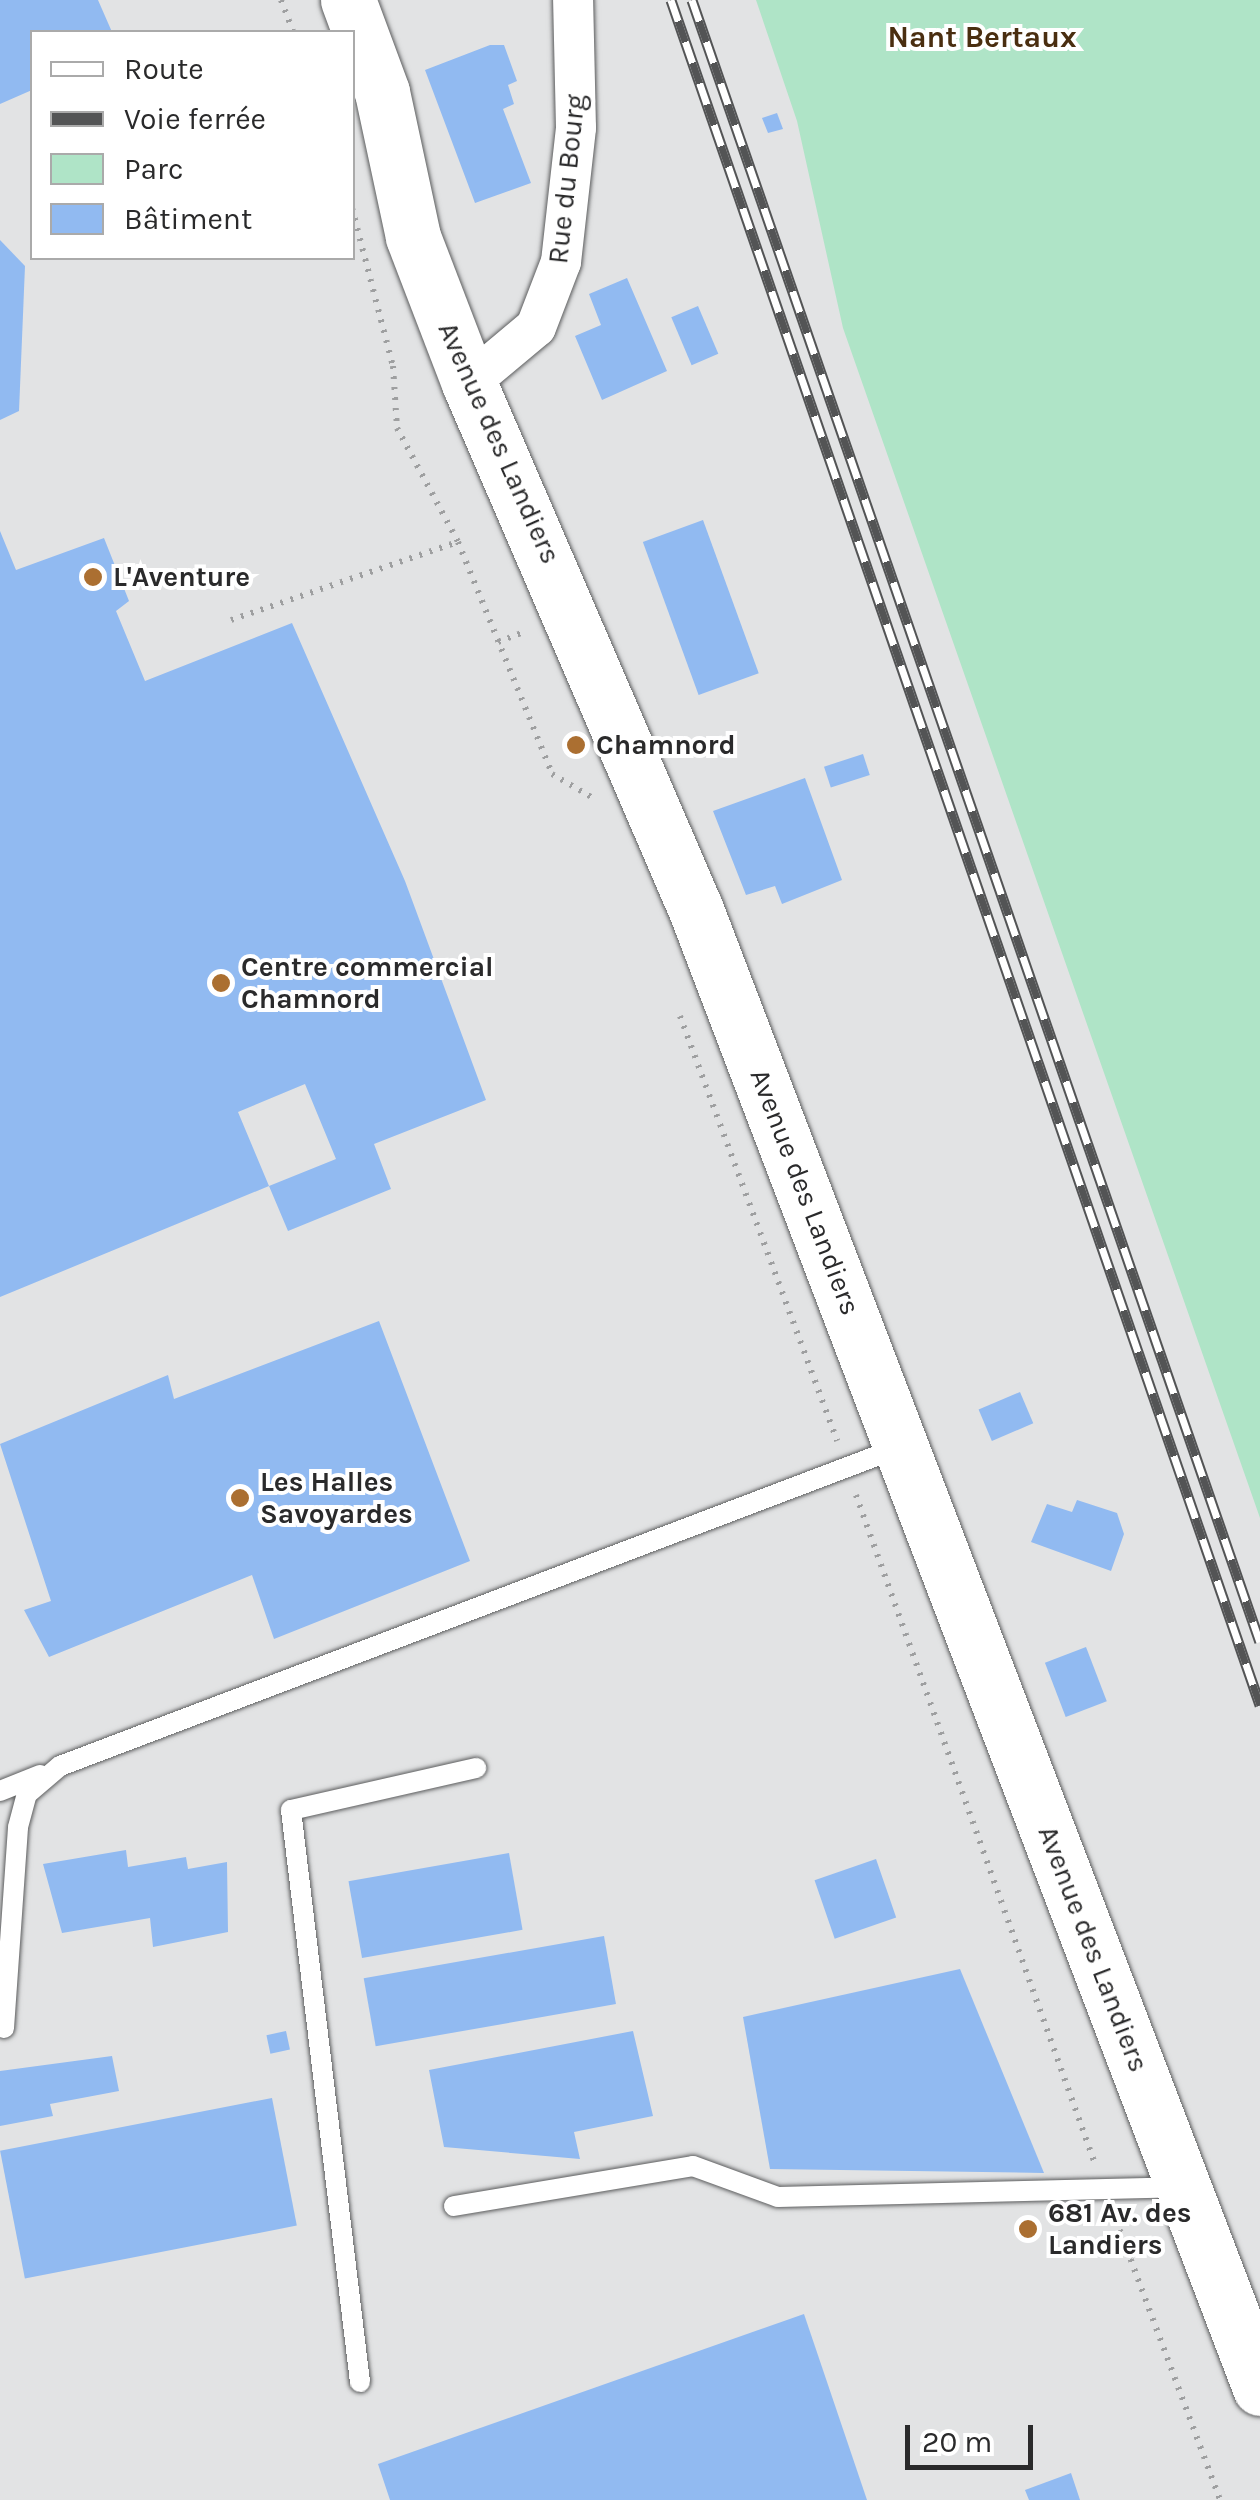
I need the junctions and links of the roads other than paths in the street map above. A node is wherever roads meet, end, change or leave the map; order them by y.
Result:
1 (348, 0) edge
2 (573, 0) edge
3 (469, 384) junction
4 (903, 1446) junction
5 (60, 1766) junction
6 (476, 1768) dead end
7 (0, 1791) edge
8 (4, 2028) dead end
9 (1182, 2187) junction
10 (454, 2206) dead end
11 (360, 2382) dead end
12 (1260, 2388) edge

1 - 3 main road, Avenue des Landiers
2 - 3 street, Rue du Bourg
3 - 4 main road, Avenue des Landiers
4 - 5 lane
4 - 9 main road, Avenue des Landiers
5 - 7 lane
5 - 8 lane
6 - 11 lane
9 - 10 lane
9 - 12 main road, Avenue des Landiers

